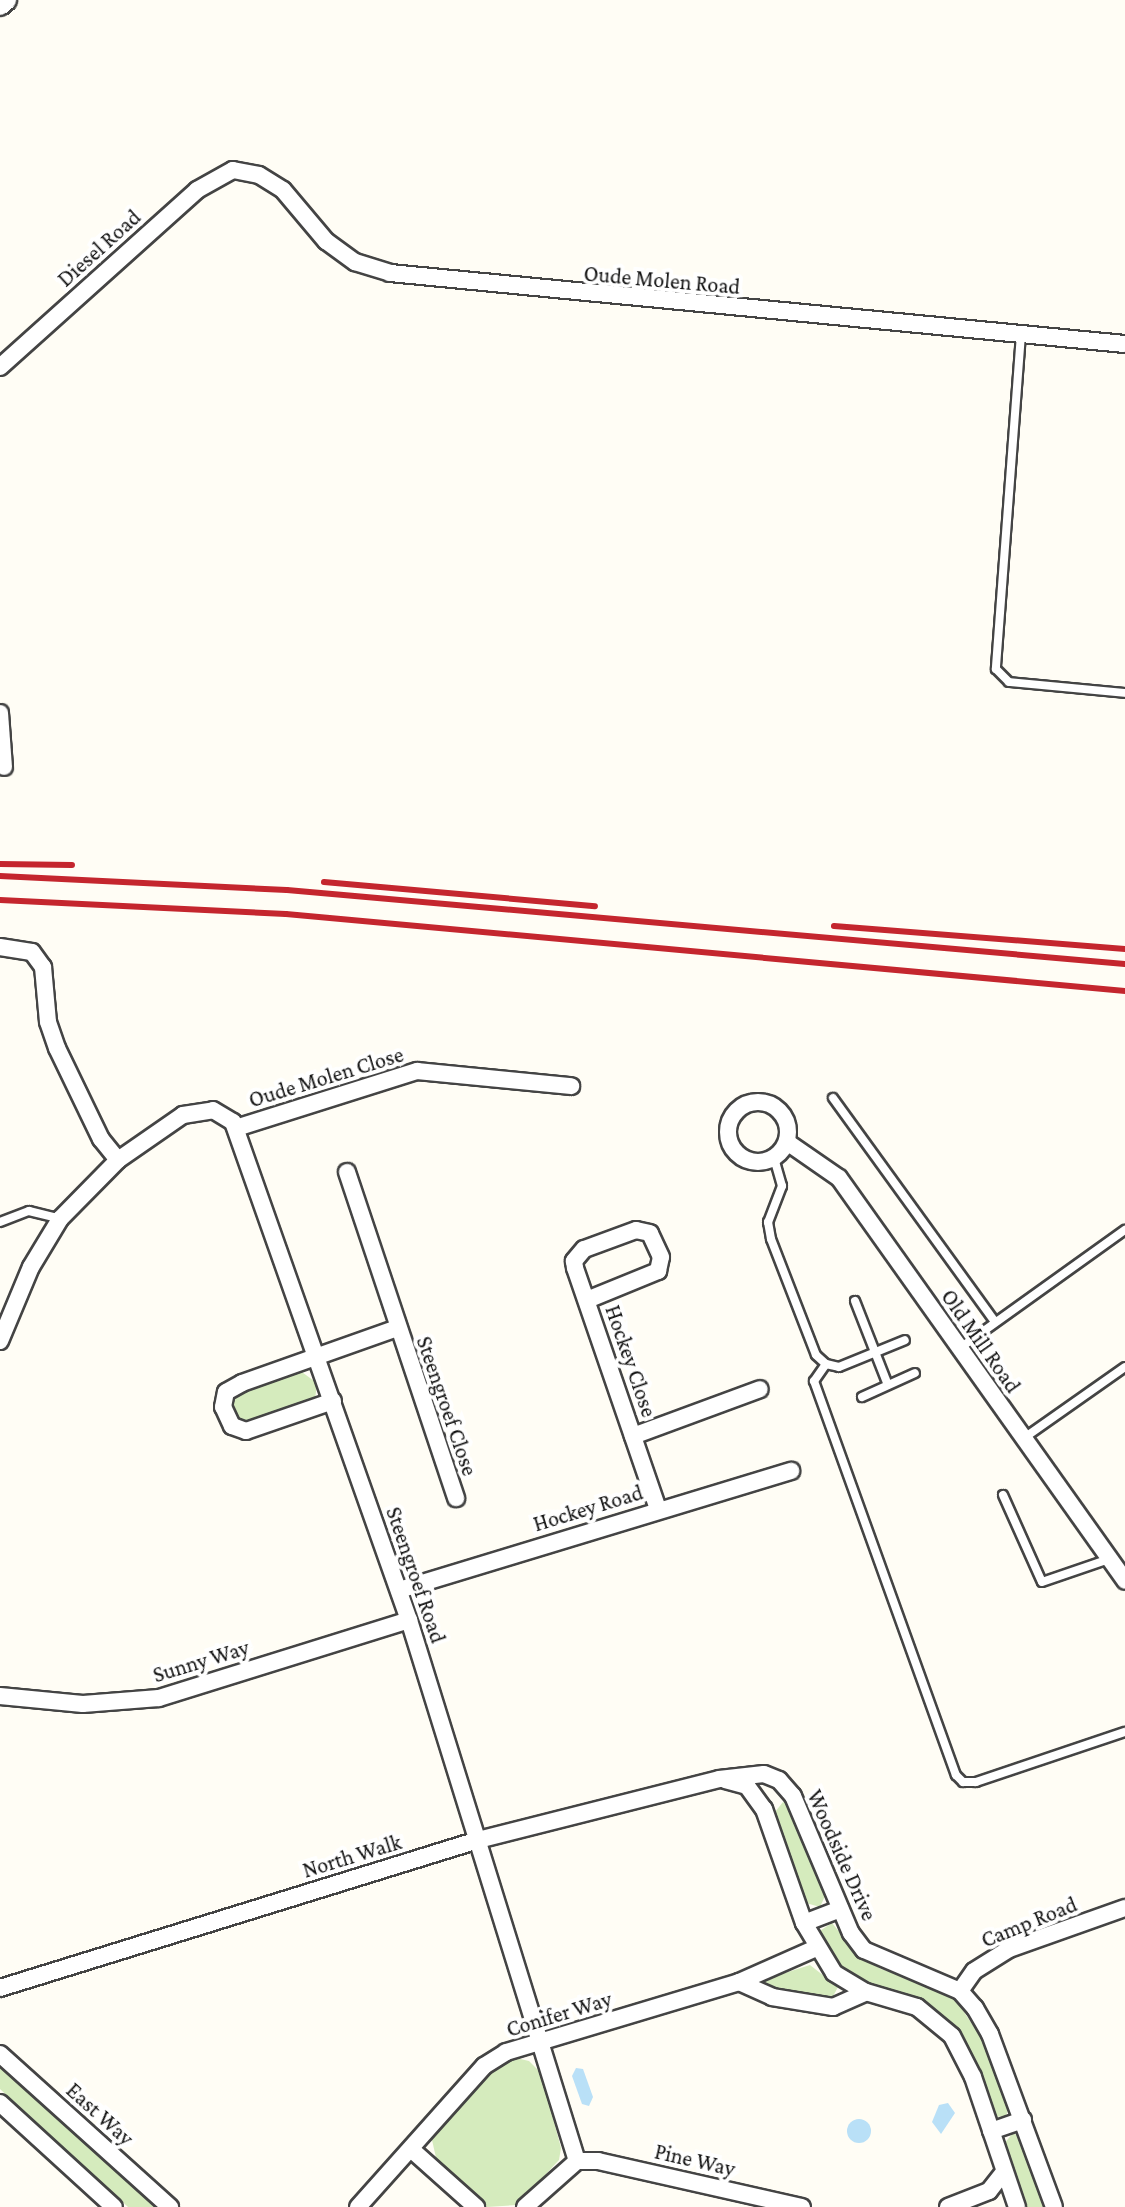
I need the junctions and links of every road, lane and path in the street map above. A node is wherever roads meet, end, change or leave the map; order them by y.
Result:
1 (6, 0) edge
2 (0, 5) edge
3 (233, 170) joint
4 (1021, 334) junction
5 (1125, 344) edge
6 (0, 367) edge
7 (1125, 693) edge
8 (0, 713) edge
9 (4, 767) dead end
10 (0, 947) edge
11 (571, 1086) dead end
12 (833, 1098) dead end
13 (236, 1128) junction
14 (787, 1142) junction
15 (774, 1158) junction
16 (118, 1160) junction
17 (347, 1172) dead end
18 (60, 1219) junction
19 (0, 1222) edge
20 (1125, 1230) edge
21 (587, 1300) junction
22 (855, 1301) dead end
23 (995, 1322) junction
24 (397, 1328) junction
25 (905, 1340) dead end
26 (0, 1341) edge
27 (960, 1348) junction
28 (875, 1352) junction
29 (316, 1356) junction
30 (826, 1364) junction
31 (1125, 1367) edge
32 (915, 1373) dead end
33 (888, 1385) junction
34 (760, 1389) dead end
35 (862, 1397) dead end
36 (333, 1401) junction
37 (633, 1436) junction
38 (1024, 1438) junction
39 (791, 1471) dead end
40 (1003, 1495) dead end
41 (456, 1498) dead end
42 (658, 1509) junction
43 (1109, 1559) junction
44 (1125, 1581) edge
45 (399, 1590) junction
46 (409, 1620) junction
47 (0, 1696) edge
48 (1125, 1732) edge
49 (719, 1779) junction
50 (478, 1840) junction
51 (1125, 1908) edge
52 (840, 1909) junction
53 (804, 1923) junction
54 (816, 1948) junction
55 (739, 1982) junction
56 (0, 1988) edge
57 (960, 1991) junction
58 (866, 1992) junction
59 (538, 2042) junction
60 (0, 2054) edge
61 (0, 2103) edge
62 (1023, 2120) junction
63 (991, 2131) junction
64 (412, 2150) junction
65 (577, 2161) junction
66 (1004, 2172) junction
67 (114, 2207) edge
68 (170, 2207) edge
69 (358, 2207) edge
70 (476, 2207) edge
71 (525, 2207) edge
72 (802, 2207) edge
73 (948, 2207) edge
74 (1017, 2207) edge
75 (1054, 2207) edge

1 - 2 street
3 - 4 street, Oude Molen Road
3 - 6 street, Diesel Road
4 - 5 street, Oude Molen Road
4 - 7 lane
8 - 9 street
10 - 16 street
11 - 13 street, Oude Molen Close
12 - 23 lane
13 - 16 street
13 - 29 street, Steengroef Road
14 - 15 street
14 - 15 street
14 - 27 street, Old Mill Road
15 - 30 lane
16 - 18 street
17 - 24 street, Steengroef Close
18 - 19 lane
18 - 26 street
20 - 23 lane
21 - 21 street, Hockey Close
21 - 37 street, Hockey Close
22 - 28 lane
23 - 27 lane
24 - 29 street, Steengroef Close
24 - 41 street, Steengroef Close
25 - 28 lane
27 - 38 street, Old Mill Road
28 - 30 lane
28 - 33 lane
29 - 36 street, Steengroef Road
29 - 36 street, Steengroef Close
30 - 48 lane
31 - 38 lane
32 - 33 lane
33 - 35 lane
34 - 37 street, Hockey Close
36 - 45 street, Steengroef Road
37 - 42 street, Hockey Close
38 - 43 street, Old Mill Road
39 - 42 street, Hockey Road
40 - 43 lane
42 - 45 street, Hockey Road
43 - 44 street, Old Mill Road
45 - 46 street, Steengroef Road
46 - 47 street, Sunny Way
46 - 50 street, Steengroef Road
49 - 50 street, North Walk
49 - 52 street, Woodside Drive
49 - 53 street
50 - 56 street, North Walk
50 - 59 street, Steengroef Road
51 - 57 street, Camp Road
52 - 53 street
52 - 57 street, Woodside Drive
53 - 54 street
54 - 55 street, Conifer Way
54 - 58 street
55 - 58 street
55 - 59 street, Conifer Way
57 - 62 street
58 - 63 street
59 - 64 street, Conifer Way
59 - 65 street
60 - 68 street, East Way
61 - 67 street
62 - 63 street
62 - 75 street
63 - 66 street
64 - 69 street, Conifer Way
64 - 70 street
65 - 71 street
65 - 72 street, Pine Way
66 - 73 street
66 - 74 street

